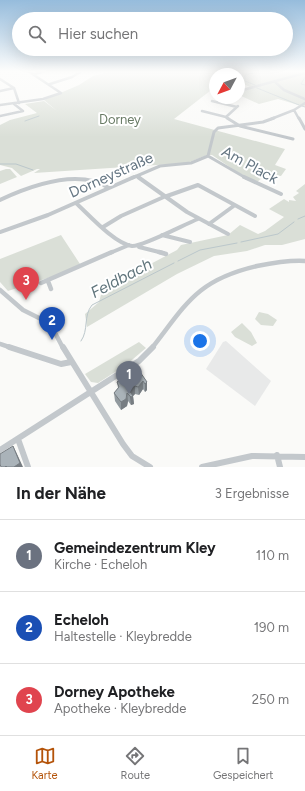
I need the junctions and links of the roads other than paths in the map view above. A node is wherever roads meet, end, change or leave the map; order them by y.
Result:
1 (16, 93) edge
2 (61, 93) edge
3 (291, 93) edge
4 (305, 99) edge
5 (305, 102) edge
6 (19, 103) junction
7 (14, 104) junction
8 (228, 104) edge
9 (0, 105) edge
10 (294, 110) junction
11 (202, 111) dead end
12 (0, 116) edge
13 (226, 117) junction
14 (239, 125) junction
15 (305, 129) edge
16 (293, 139) dead end
17 (208, 156) junction
18 (136, 176) junction
19 (110, 188) junction
20 (281, 194) dead end
21 (166, 196) junction
22 (0, 200) edge
23 (76, 203) junction
24 (235, 205) junction
25 (255, 216) dead end
26 (198, 219) junction
27 (209, 224) junction
28 (103, 227) junction
29 (0, 232) edge
30 (228, 234) dead end
31 (161, 235) junction
32 (190, 242) dead end
33 (129, 245) junction
34 (137, 246) junction
35 (166, 254) dead end
36 (305, 261) edge
37 (48, 281) junction
38 (41, 283) dead end
39 (51, 289) dead end
40 (0, 291) edge
41 (0, 344) edge
42 (71, 362) junction
43 (91, 392) junction
44 (18, 438) junction
45 (0, 450) edge
46 (277, 455) junction
47 (305, 456) edge
48 (28, 467) edge
49 (150, 467) edge
50 (202, 467) edge
51 (280, 467) edge

1 - 6 street
2 - 6 street
3 - 4 street
5 - 10 street
6 - 7 street
7 - 9 street
7 - 12 street
8 - 13 street
10 - 14 street
10 - 15 street
11 - 13 street
13 - 14 street
14 - 16 street
14 - 17 street
17 - 18 street, Dorneystraße
17 - 20 street, Am Plack
18 - 19 street, Dorneystraße
18 - 21 street
19 - 22 street
19 - 23 street, Dorneystraße
21 - 24 street
21 - 26 street
21 - 28 street
23 - 28 street
23 - 29 street, Dorneystraße
24 - 25 street
24 - 27 street
26 - 27 street
26 - 31 street
27 - 30 street
28 - 33 street
31 - 32 street
31 - 34 street
33 - 34 street
33 - 37 street
34 - 35 street
36 - 43 street
37 - 38 street
37 - 39 street
40 - 42 street
41 - 42 street
42 - 43 street
43 - 44 street
43 - 49 street
44 - 45 street
44 - 48 street
46 - 47 street
46 - 50 street
46 - 51 street

